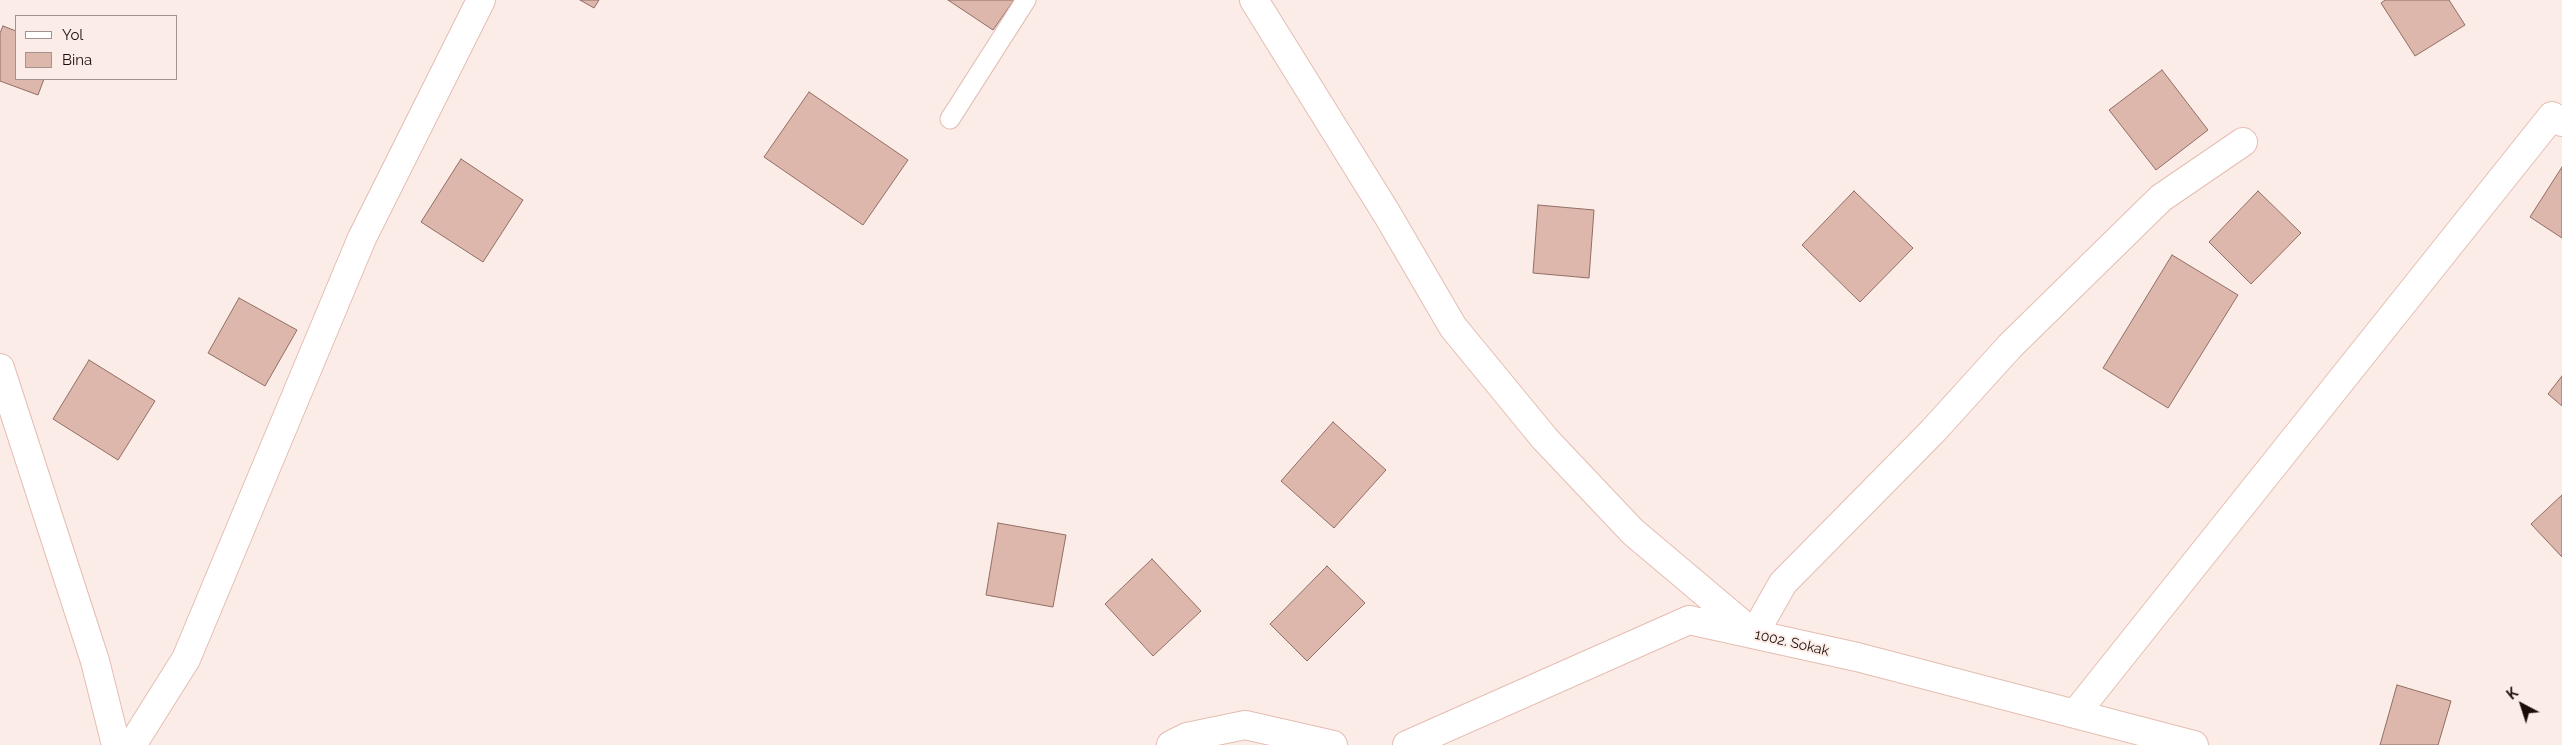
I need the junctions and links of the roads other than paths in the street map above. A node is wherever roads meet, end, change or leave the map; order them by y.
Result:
1 (481, 0) edge
2 (1026, 0) edge
3 (1254, 0) edge
4 (950, 119) dead end
5 (2562, 122) edge
6 (2243, 142) dead end
7 (0, 368) edge
8 (1754, 634) junction
9 (2074, 714) junction
10 (116, 745) edge
11 (132, 745) edge
12 (1171, 745) edge
13 (1333, 745) edge
14 (1407, 745) edge
15 (2194, 745) edge

1 - 11 street
2 - 4 lane
3 - 8 street
5 - 9 street
6 - 8 street
7 - 10 street
8 - 9 street, 1002. Sokak
8 - 14 street, 1002. Sokak
9 - 15 street, 1002. Sokak
12 - 13 street

